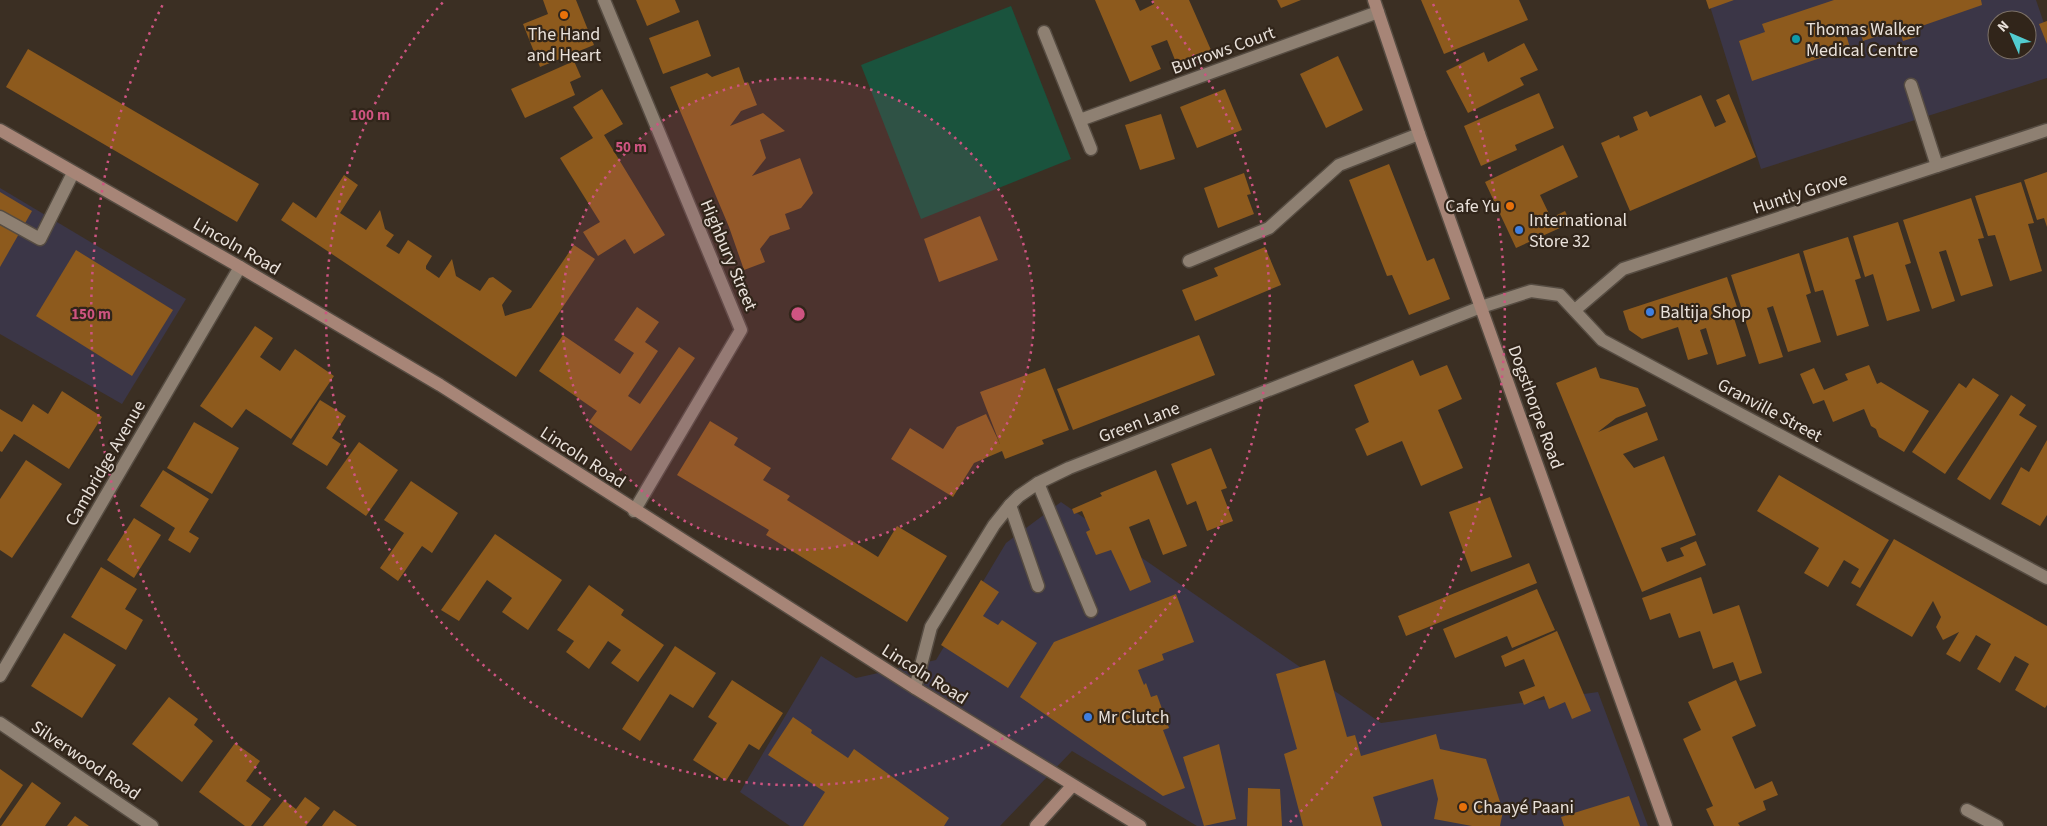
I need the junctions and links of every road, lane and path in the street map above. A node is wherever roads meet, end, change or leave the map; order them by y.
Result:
1 (604, 0) edge
2 (1376, 6) edge
3 (1044, 32) dead end
4 (1911, 85) dead end
5 (1080, 120) junction
6 (0, 130) edge
7 (2047, 130) edge
8 (1419, 134) junction
9 (1091, 149) dead end
10 (1937, 166) junction
11 (73, 173) junction
12 (0, 217) edge
13 (1189, 261) dead end
14 (240, 267) junction
15 (1481, 308) junction
16 (1575, 310) junction
17 (1038, 483) junction
18 (1010, 505) junction
19 (634, 511) junction
20 (2047, 578) edge
21 (1038, 586) dead end
22 (1091, 612) dead end
23 (0, 676) edge
24 (915, 688) junction
25 (0, 723) edge
26 (1072, 786) junction
27 (1967, 810) dead end
28 (152, 826) edge
29 (1036, 826) edge
30 (1140, 826) edge
31 (1666, 826) edge
32 (1997, 826) edge

1 - 19 street, Highbury Street
2 - 5 street, Burrows Court
2 - 8 street, Dogsthorpe Road
3 - 5 street
4 - 10 street
5 - 9 street
6 - 11 street, Lincoln Road
7 - 10 street, Huntly Grove
8 - 13 street
8 - 15 street, Dogsthorpe Road
10 - 16 street, Huntly Grove
11 - 12 street
11 - 14 street, Lincoln Road
14 - 19 street, Lincoln Road
14 - 23 street, Cambridge Avenue
15 - 16 street, Granville Street
15 - 17 street, Green Lane
15 - 31 street, Dogsthorpe Road
16 - 20 street, Granville Street
17 - 18 street, Green Lane
17 - 22 street
18 - 21 street
18 - 24 street, Green Lane
19 - 24 street, Lincoln Road
24 - 26 street, Lincoln Road
25 - 28 street, Silverwood Road
26 - 29 street
26 - 30 street, Lincoln Road
27 - 32 street

